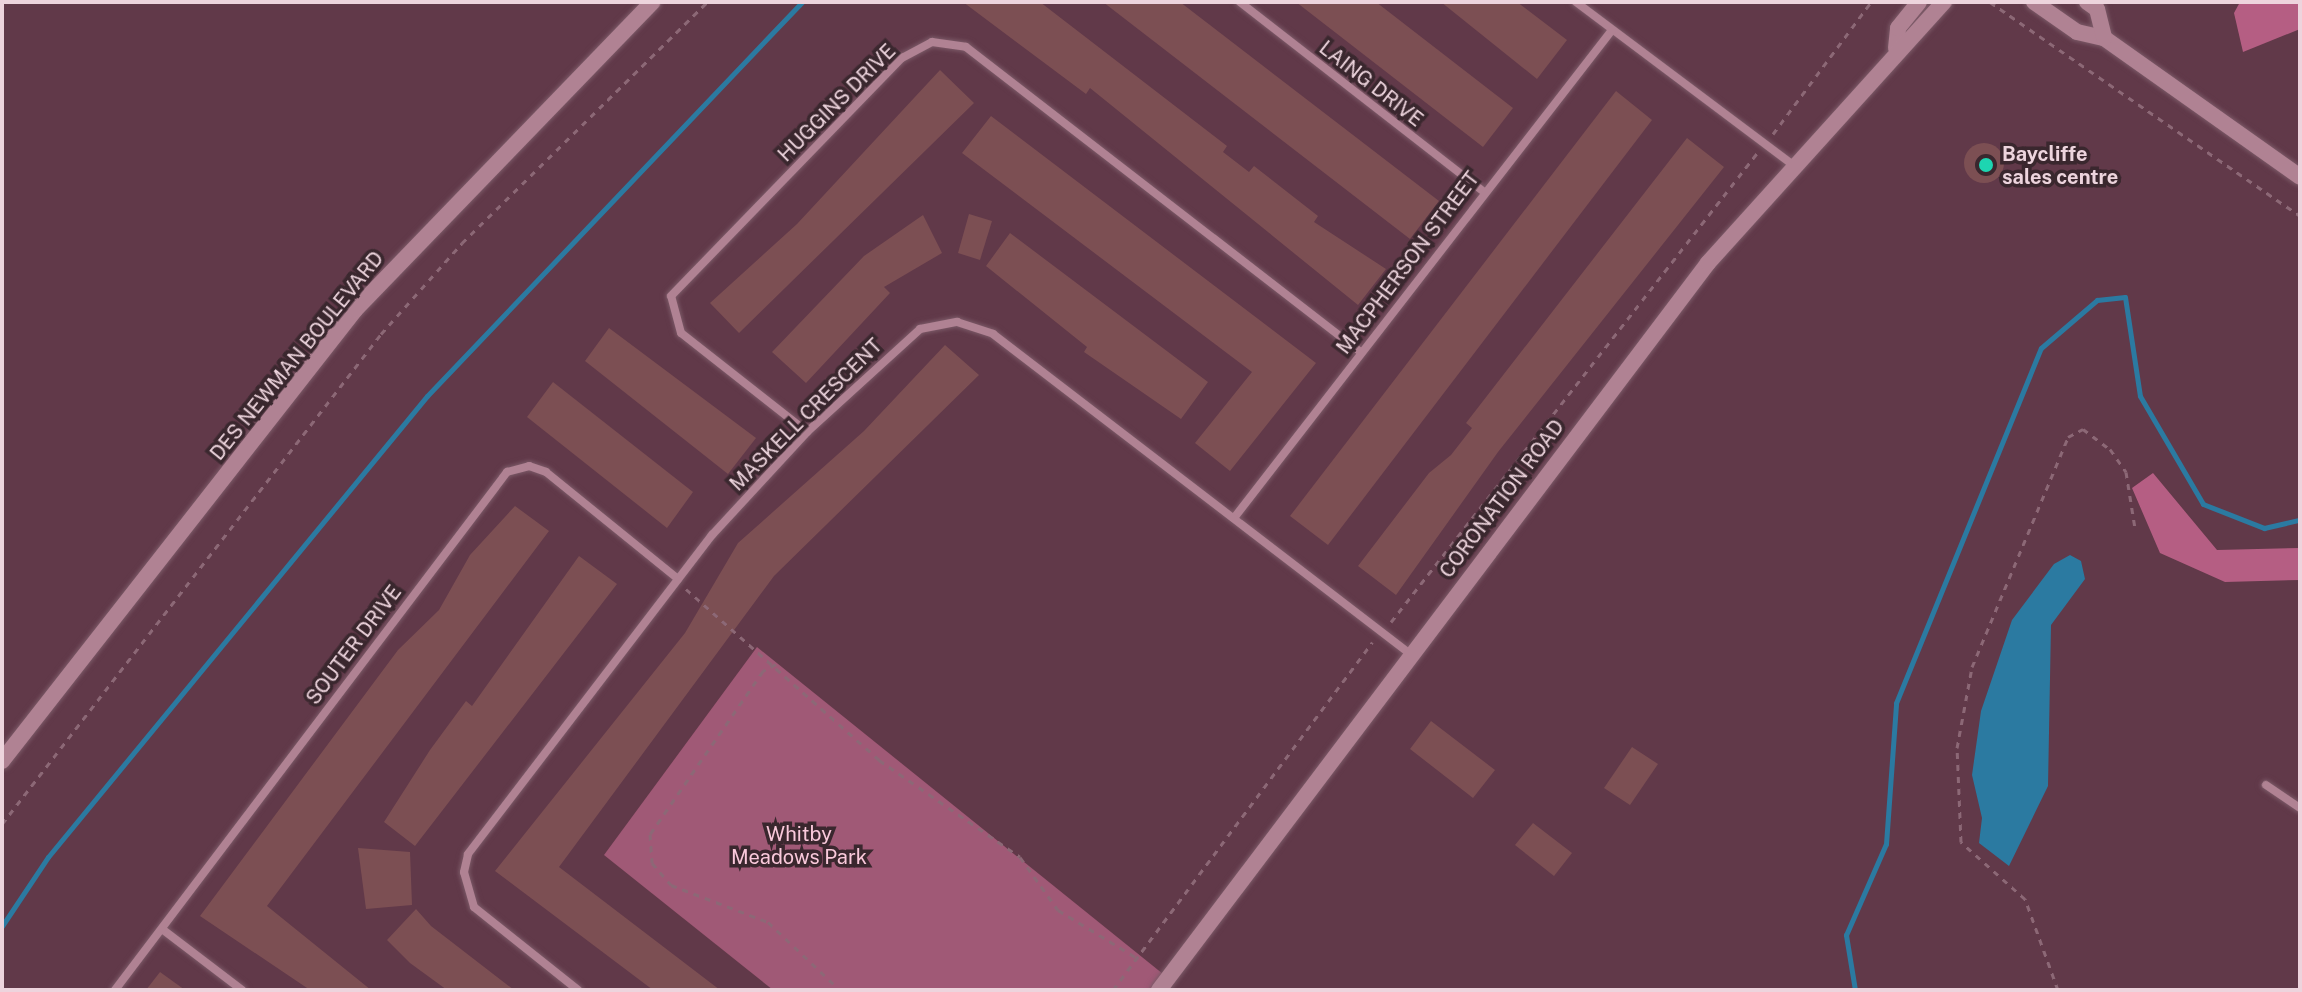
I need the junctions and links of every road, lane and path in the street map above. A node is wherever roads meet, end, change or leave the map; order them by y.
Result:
1 (652, 2) edge
2 (707, 2) edge
3 (1240, 2) edge
4 (1576, 2) edge
5 (1871, 2) edge
6 (1919, 2) edge
7 (1944, 2) edge
8 (1990, 2) edge
9 (2034, 2) edge
10 (2087, 2) edge
11 (1612, 30) junction
12 (2104, 38) junction
13 (1896, 48) junction
14 (1777, 128) dead end
15 (1792, 164) junction
16 (1742, 171) dead end
17 (2300, 177) edge
18 (1483, 191) junction
19 (2300, 216) edge
20 (1360, 352) junction
21 (807, 432) junction
22 (1234, 518) junction
23 (2135, 528) dead end
24 (678, 579) junction
25 (1399, 613) dead end
26 (1366, 650) dead end
27 (1409, 653) junction
28 (776, 664) junction
29 (2, 761) edge
30 (2266, 785) dead end
31 (2300, 808) edge
32 (2, 824) edge
33 (162, 929) junction
34 (1137, 958) junction
35 (115, 990) edge
36 (242, 990) edge
37 (578, 990) edge
38 (840, 990) edge
39 (1113, 990) edge
40 (1159, 990) edge
41 (2058, 990) edge

1 - 29 street, DES NEWMAN BOULEVARD
2 - 32 path
3 - 18 street, LAING DRIVE
4 - 11 street
5 - 14 path
6 - 13 street, CORONATION ROAD
7 - 13 street, CORONATION ROAD
8 - 19 path
9 - 12 street
10 - 12 street
11 - 15 street
11 - 18 street, MACPHERSON STREET
12 - 17 street
13 - 15 street, CORONATION ROAD
15 - 27 street, CORONATION ROAD
16 - 25 path
18 - 20 street, MACPHERSON STREET
20 - 21 street, HUGGINS DRIVE
20 - 22 street, MACPHERSON STREET
21 - 22 street, MASKELL CRESCENT
21 - 24 street, MASKELL CRESCENT
22 - 27 street, MASKELL CRESCENT
23 - 41 path
24 - 28 path
24 - 33 street, SOUTER DRIVE
24 - 37 street, MASKELL CRESCENT
26 - 34 path
27 - 40 street, CORONATION ROAD
28 - 34 path
28 - 38 path
30 - 31 street
33 - 35 street
33 - 36 street
34 - 39 path

